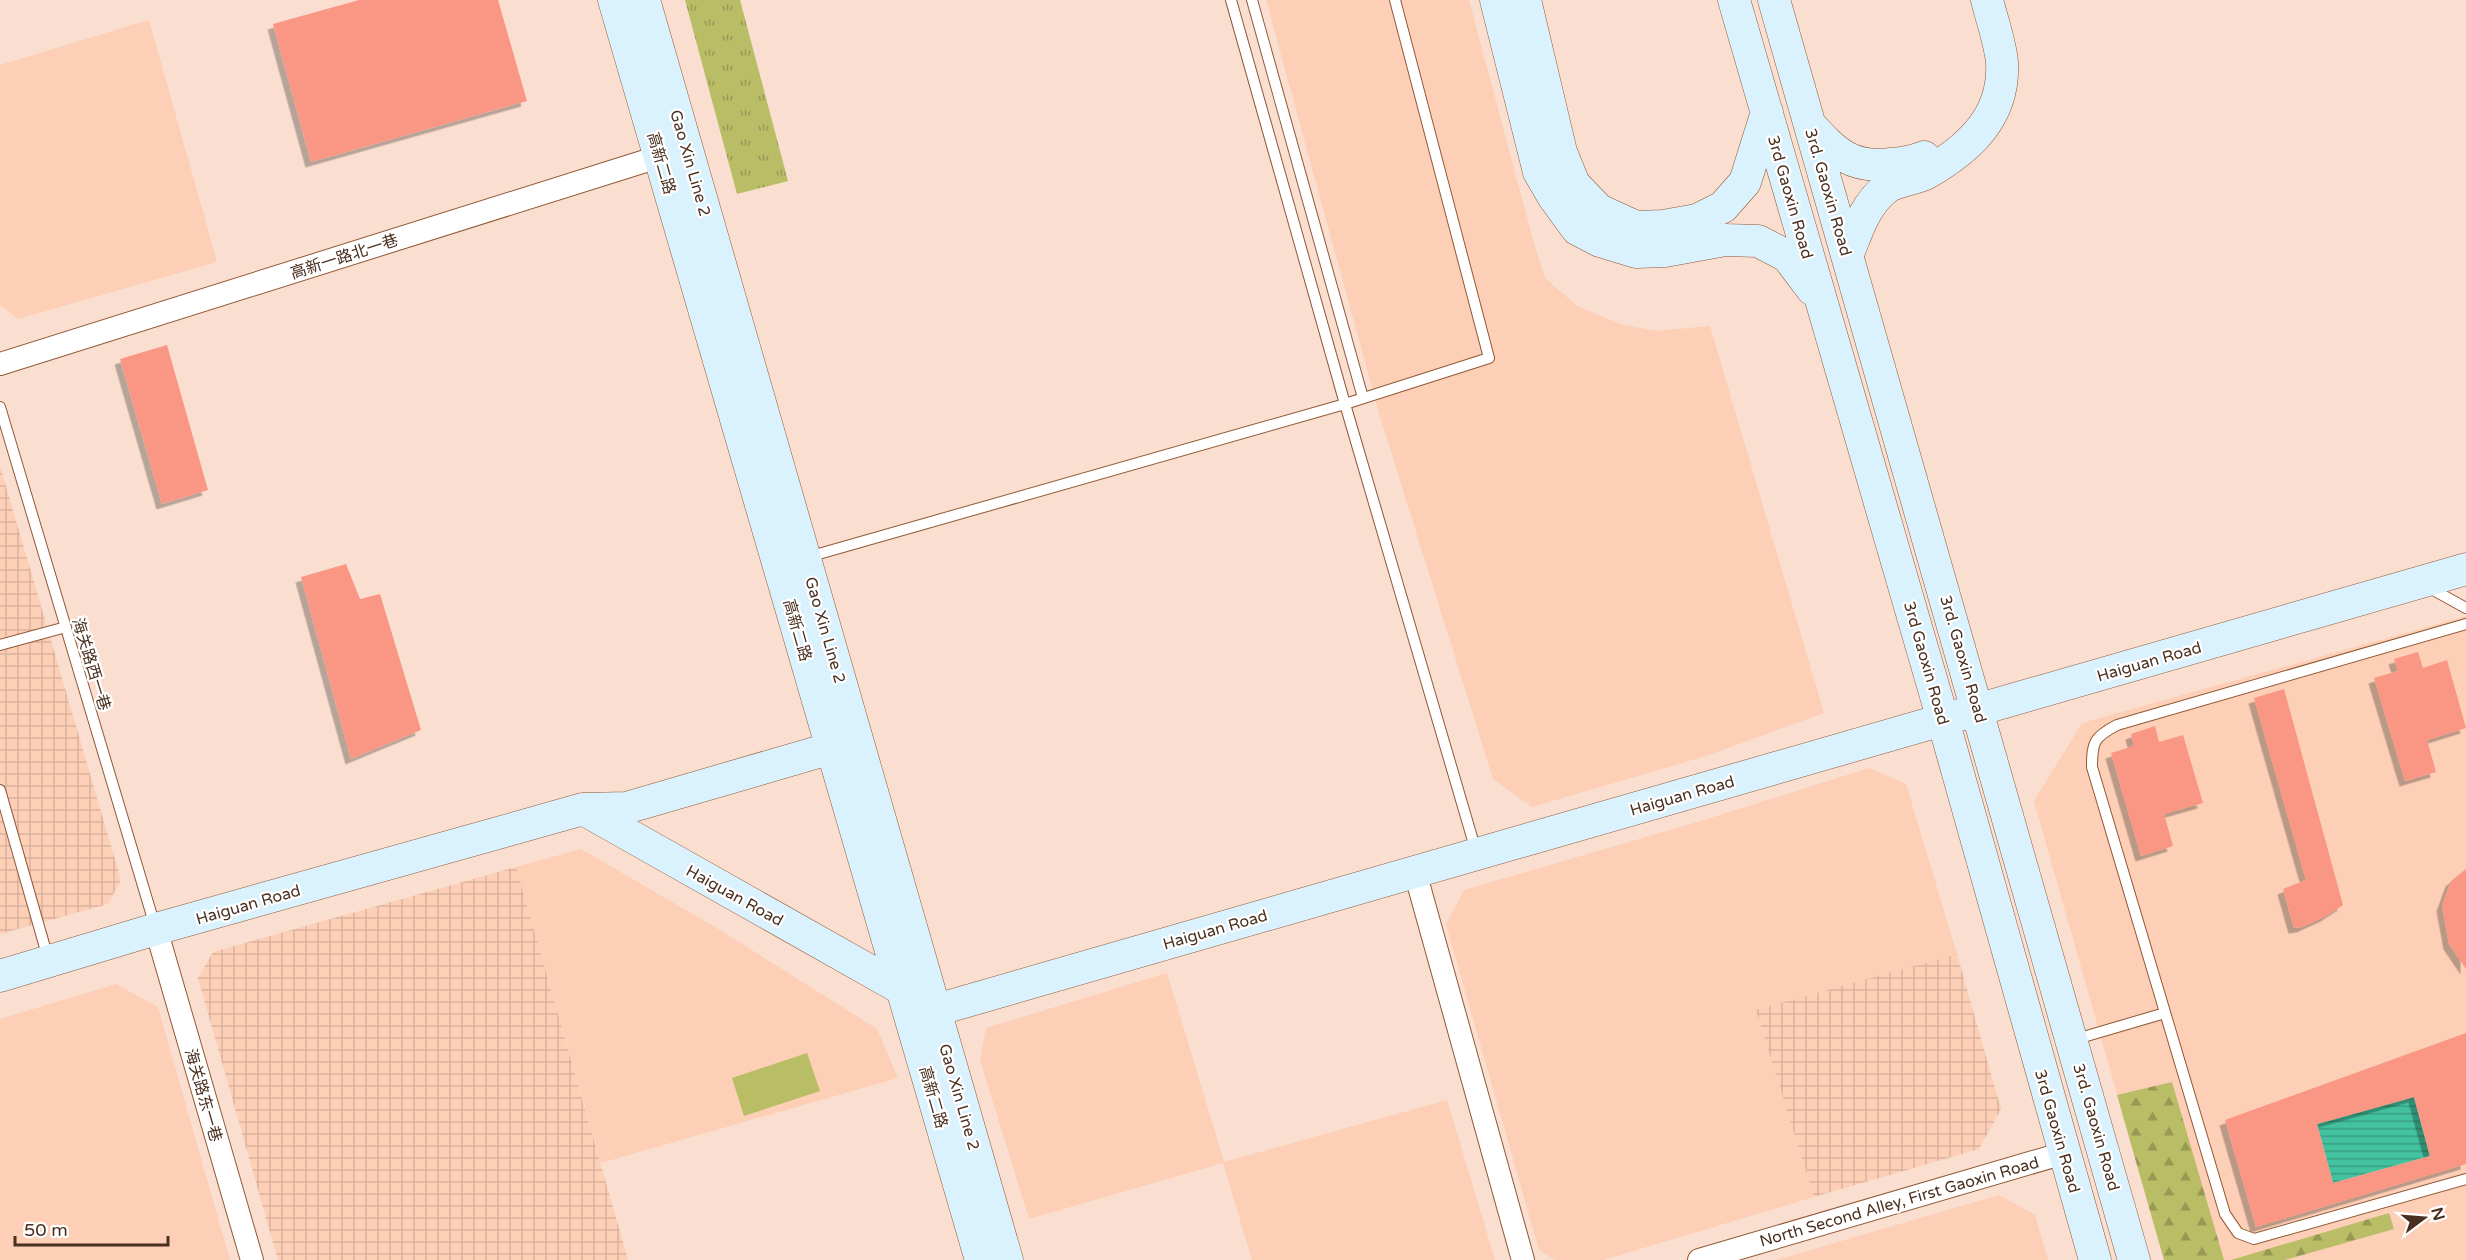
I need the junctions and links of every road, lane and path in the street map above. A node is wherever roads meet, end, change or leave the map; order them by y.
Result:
1 (614, 0) edge
2 (644, 0) edge
3 (1231, 0) edge
4 (1252, 0) edge
5 (1395, 0) edge
6 (1496, 0) edge
7 (1525, 0) edge
8 (1734, 0) edge
9 (1774, 0) edge
10 (1966, 0) edge
11 (1987, 0) edge
12 (1767, 112) junction
13 (1810, 124) junction
14 (673, 152) junction
15 (1847, 256) junction
16 (1822, 302) junction
17 (0, 364) edge
18 (1363, 398) junction
19 (1345, 404) junction
20 (0, 407) edge
21 (792, 562) junction
22 (2466, 568) edge
23 (2419, 582) junction
24 (2466, 608) edge
25 (2466, 624) edge
26 (66, 627) junction
27 (0, 645) edge
28 (1978, 710) junction
29 (1943, 720) junction
30 (830, 740) junction
31 (0, 790) edge
32 (583, 809) junction
33 (1477, 854) junction
34 (1415, 872) junction
35 (156, 929) junction
36 (49, 962) junction
37 (0, 976) edge
38 (902, 989) junction
39 (936, 1010) junction
40 (2165, 1013) junction
41 (2072, 1040) junction
42 (2064, 1153) junction
43 (2466, 1179) edge
44 (252, 1260) edge
45 (981, 1260) edge
46 (1007, 1260) edge
47 (1523, 1260) edge
48 (1699, 1260) edge
49 (2095, 1260) edge
50 (2134, 1260) edge

1 - 14 street, 高新二路
2 - 14 street, Gao Xin Line 2
3 - 19 lane
4 - 18 lane
5 - 18 lane
6 - 16 street
7 - 12 street
8 - 12 street, 3rd Gaoxin Road
9 - 13 street, 3rd. Gaoxin Road
10 - 13 street
11 - 15 street
12 - 16 street, 3rd Gaoxin Road
13 - 15 street, 3rd. Gaoxin Road
14 - 17 street, 高新一路北一巷
14 - 21 street, Gao Xin Line 2
15 - 28 street, 3rd. Gaoxin Road
16 - 29 street, 3rd Gaoxin Road
18 - 19 lane
19 - 21 lane
19 - 33 lane
20 - 26 lane, 海关路西一巷
21 - 30 street, 高新二路
21 - 39 street, Gao Xin Line 2
22 - 23 street, Haiguan Road
23 - 24 lane
23 - 28 street, Haiguan Road
25 - 40 lane
26 - 27 lane
26 - 35 lane, 海关路西一巷
28 - 29 street, Haiguan Road
28 - 41 street, 3rd. Gaoxin Road
29 - 33 street, Haiguan Road
29 - 42 street, 3rd Gaoxin Road
30 - 32 street
30 - 38 street, 高新二路
31 - 36 lane
32 - 35 street, Haiguan Road
32 - 38 street, Haiguan Road
33 - 34 street, Haiguan Road
34 - 39 street, Haiguan Road
34 - 47 street
35 - 36 street, Haiguan Road
35 - 44 street, 海关路东一巷
36 - 37 street, Haiguan Road
38 - 39 street, Haiguan Road
38 - 45 street, 高新二路
39 - 46 street, Gao Xin Line 2
40 - 41 lane
40 - 43 lane
41 - 50 street, 3rd. Gaoxin Road
42 - 48 street, North Second Alley, First Gaoxin Road
42 - 49 street, 3rd Gaoxin Road

